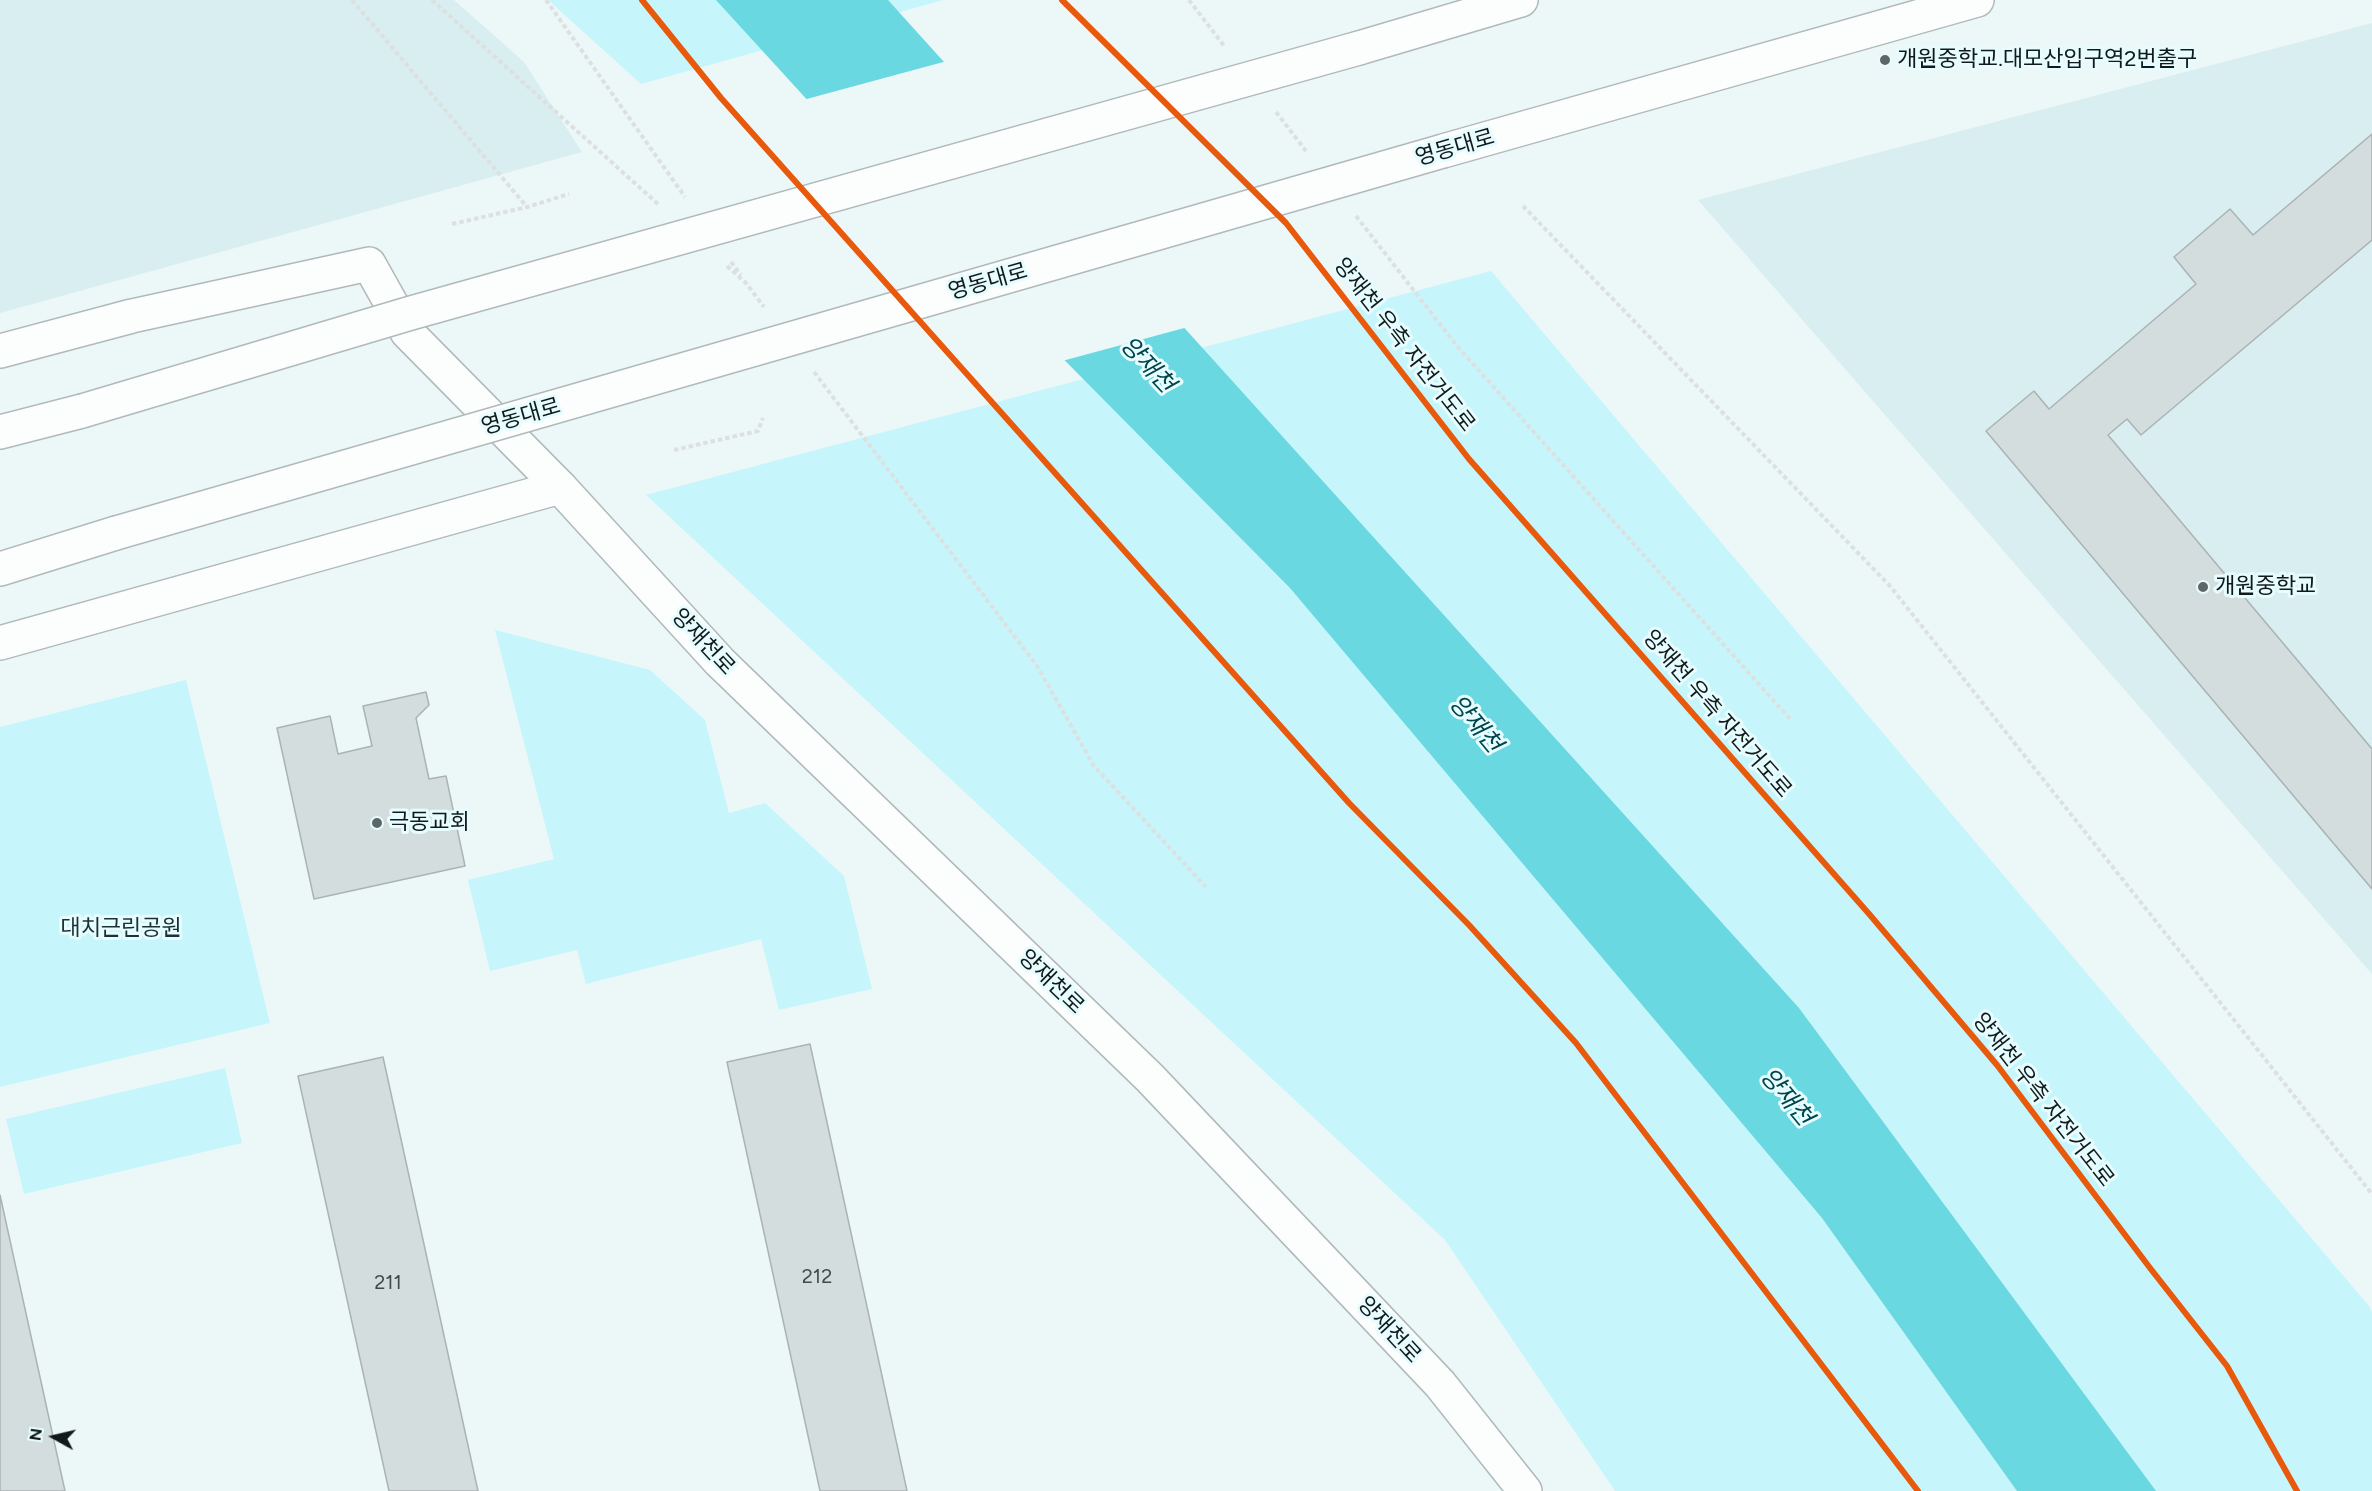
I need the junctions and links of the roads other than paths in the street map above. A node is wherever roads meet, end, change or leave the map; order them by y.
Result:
1 (1521, 0) edge
2 (1977, 0) edge
3 (0, 351) edge
4 (0, 432) edge
5 (560, 488) junction
6 (0, 569) edge
7 (0, 643) edge
8 (1525, 1491) edge

1 - 4 main road, bridge
2 - 6 main road, 영동대로, bridge
3 - 5 main road, 양재천로
5 - 7 main road
5 - 8 main road, 양재천로

